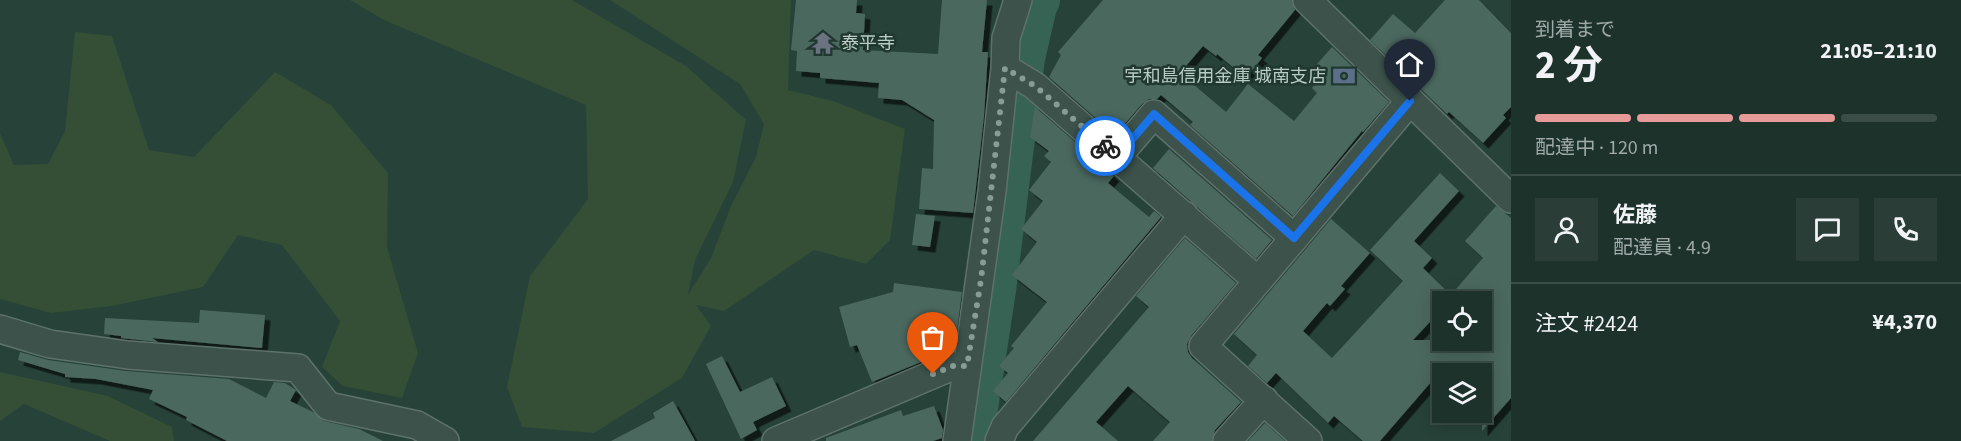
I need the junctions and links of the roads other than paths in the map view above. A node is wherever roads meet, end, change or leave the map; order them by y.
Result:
1 (1018, 0) edge
2 (1307, 0) edge
3 (1015, 74) junction
4 (1410, 101) junction
5 (1117, 157) junction
6 (1511, 199) edge
7 (1184, 215) junction
8 (1294, 238) junction
9 (1258, 281) junction
10 (0, 329) edge
11 (967, 366) junction
12 (1264, 400) junction
13 (446, 441) edge
14 (776, 441) edge
15 (957, 441) edge
16 (999, 441) edge
17 (1227, 441) edge
18 (1308, 441) edge

1 - 3 street
2 - 4 street
3 - 5 street
3 - 11 street
4 - 6 street
4 - 8 street
5 - 7 street
5 - 8 street
7 - 9 street
7 - 16 street
8 - 9 street
9 - 12 street
10 - 13 street
11 - 14 street
11 - 15 street
12 - 17 street
12 - 18 street

